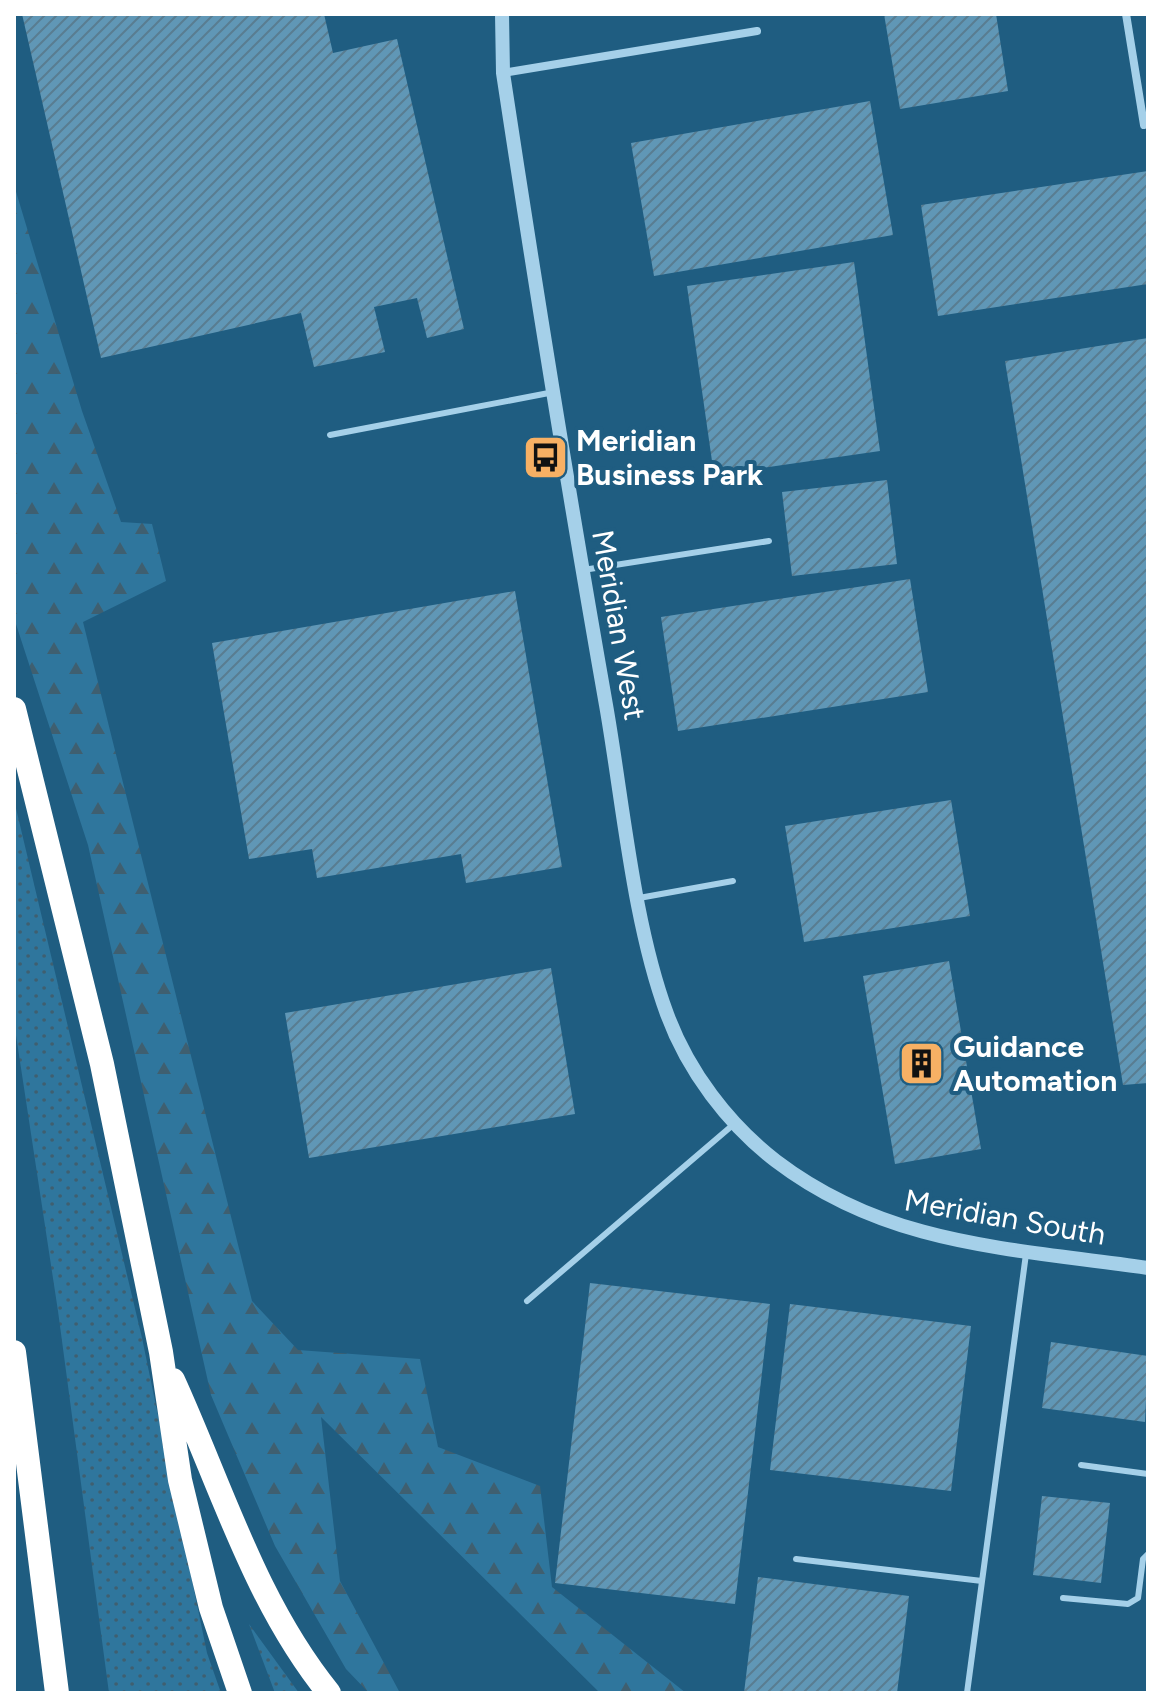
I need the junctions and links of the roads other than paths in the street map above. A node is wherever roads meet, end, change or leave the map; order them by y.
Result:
1 (502, 14) edge
2 (1126, 14) edge
3 (757, 31) dead end
4 (503, 73) junction
5 (1144, 125) dead end
6 (554, 392) junction
7 (330, 435) dead end
8 (769, 541) dead end
9 (583, 570) junction
10 (14, 709) edge
11 (733, 881) dead end
12 (639, 898) junction
13 (734, 1124) junction
14 (774, 1159) joint
15 (1026, 1250) junction
16 (1148, 1268) edge
17 (527, 1301) dead end
18 (14, 1352) edge
19 (161, 1352) junction
20 (1081, 1465) dead end
21 (1148, 1474) edge
22 (1148, 1554) edge
23 (796, 1559) dead end
24 (982, 1581) junction
25 (1063, 1598) dead end
26 (57, 1693) edge
27 (240, 1693) edge
28 (329, 1693) edge
29 (967, 1693) edge

1 - 4 street, Meridian West
2 - 5 street
3 - 4 street
4 - 6 street, Meridian West
6 - 7 lane
6 - 9 street, Meridian West
8 - 9 lane
9 - 12 street, Meridian West
10 - 19 highway
11 - 12 lane
12 - 13 street, Meridian West
13 - 14 street, Meridian West
13 - 17 lane
14 - 15 street, Meridian South
15 - 16 street, Meridian South
15 - 24 lane
18 - 26 highway
19 - 27 highway
19 - 28 highway
20 - 21 lane
22 - 25 lane
23 - 24 lane
24 - 29 lane

